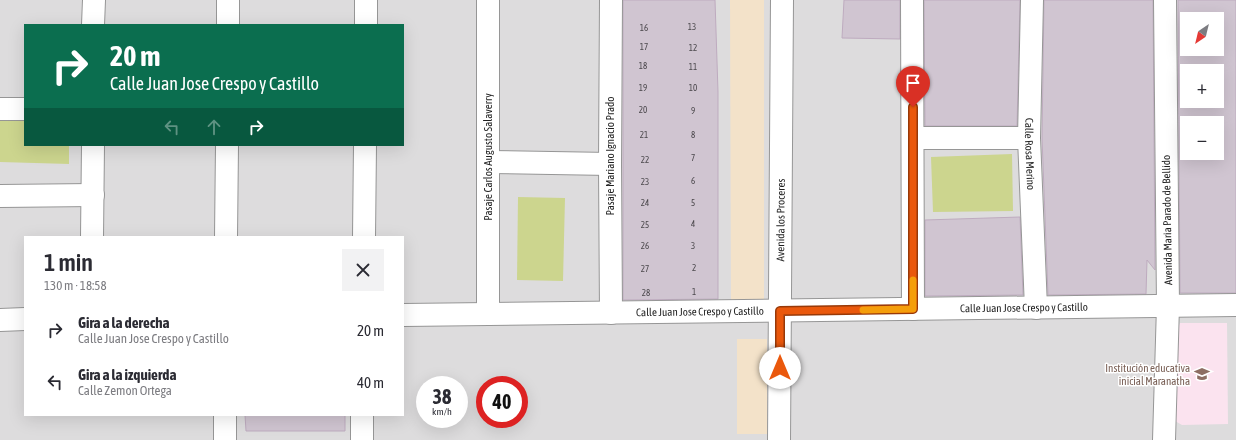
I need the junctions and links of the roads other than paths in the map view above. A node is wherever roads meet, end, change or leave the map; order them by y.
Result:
1 (94, 0) edge
2 (228, 0) edge
3 (366, 0) edge
4 (488, 0) edge
5 (610, 0) edge
6 (782, 0) edge
7 (912, 0) edge
8 (1032, 0) edge
9 (1165, 0) edge
10 (93, 24) edge
11 (228, 24) edge
12 (366, 24) edge
13 (0, 109) edge
14 (24, 109) edge
15 (913, 138) junction
16 (1029, 138) junction
17 (93, 146) edge
18 (227, 146) edge
19 (365, 146) edge
20 (488, 162) junction
21 (610, 164) junction
22 (92, 195) junction
23 (0, 196) edge
24 (92, 236) edge
25 (226, 236) edge
26 (364, 236) edge
27 (1236, 305) edge
28 (1168, 306) junction
29 (1036, 308) junction
30 (913, 309) junction
31 (780, 311) junction
32 (611, 313) junction
33 (488, 314) junction
34 (404, 315) edge
35 (24, 319) edge
36 (0, 320) edge
37 (225, 416) edge
38 (362, 416) edge
39 (225, 440) edge
40 (362, 440) edge
41 (779, 440) edge
42 (1164, 440) edge

1 - 10 street
2 - 11 street
3 - 12 street
4 - 20 street, Pasaje Carlos Augusto Salaverry
5 - 21 street, Pasaje Mariano Ignacio Prado
6 - 31 street, Avenida los Proceres
7 - 15 street
8 - 16 street, Calle Rosa Merino
9 - 28 street, Avenida Maria Parado de Bellido
13 - 14 street
15 - 16 street
15 - 30 street
16 - 29 street, Calle Rosa Merino
17 - 22 street
18 - 25 street
19 - 26 street
20 - 21 street
20 - 33 street, Pasaje Carlos Augusto Salaverry
21 - 32 street, Pasaje Mariano Ignacio Prado
22 - 23 street
22 - 24 street
27 - 28 street, Calle Juan Jose Crespo y Castillo
28 - 29 street, Calle Juan Jose Crespo y Castillo
28 - 42 street, Avenida Maria Parado de Bellido
29 - 30 street, Calle Juan Jose Crespo y Castillo
30 - 31 street, Calle Juan Jose Crespo y Castillo
31 - 32 street, Calle Juan Jose Crespo y Castillo
31 - 41 street, Avenida los Proceres
32 - 33 street, Calle Juan Jose Crespo y Castillo
33 - 34 street, Calle Juan Jose Crespo y Castillo
35 - 36 street
37 - 39 street
38 - 40 street

